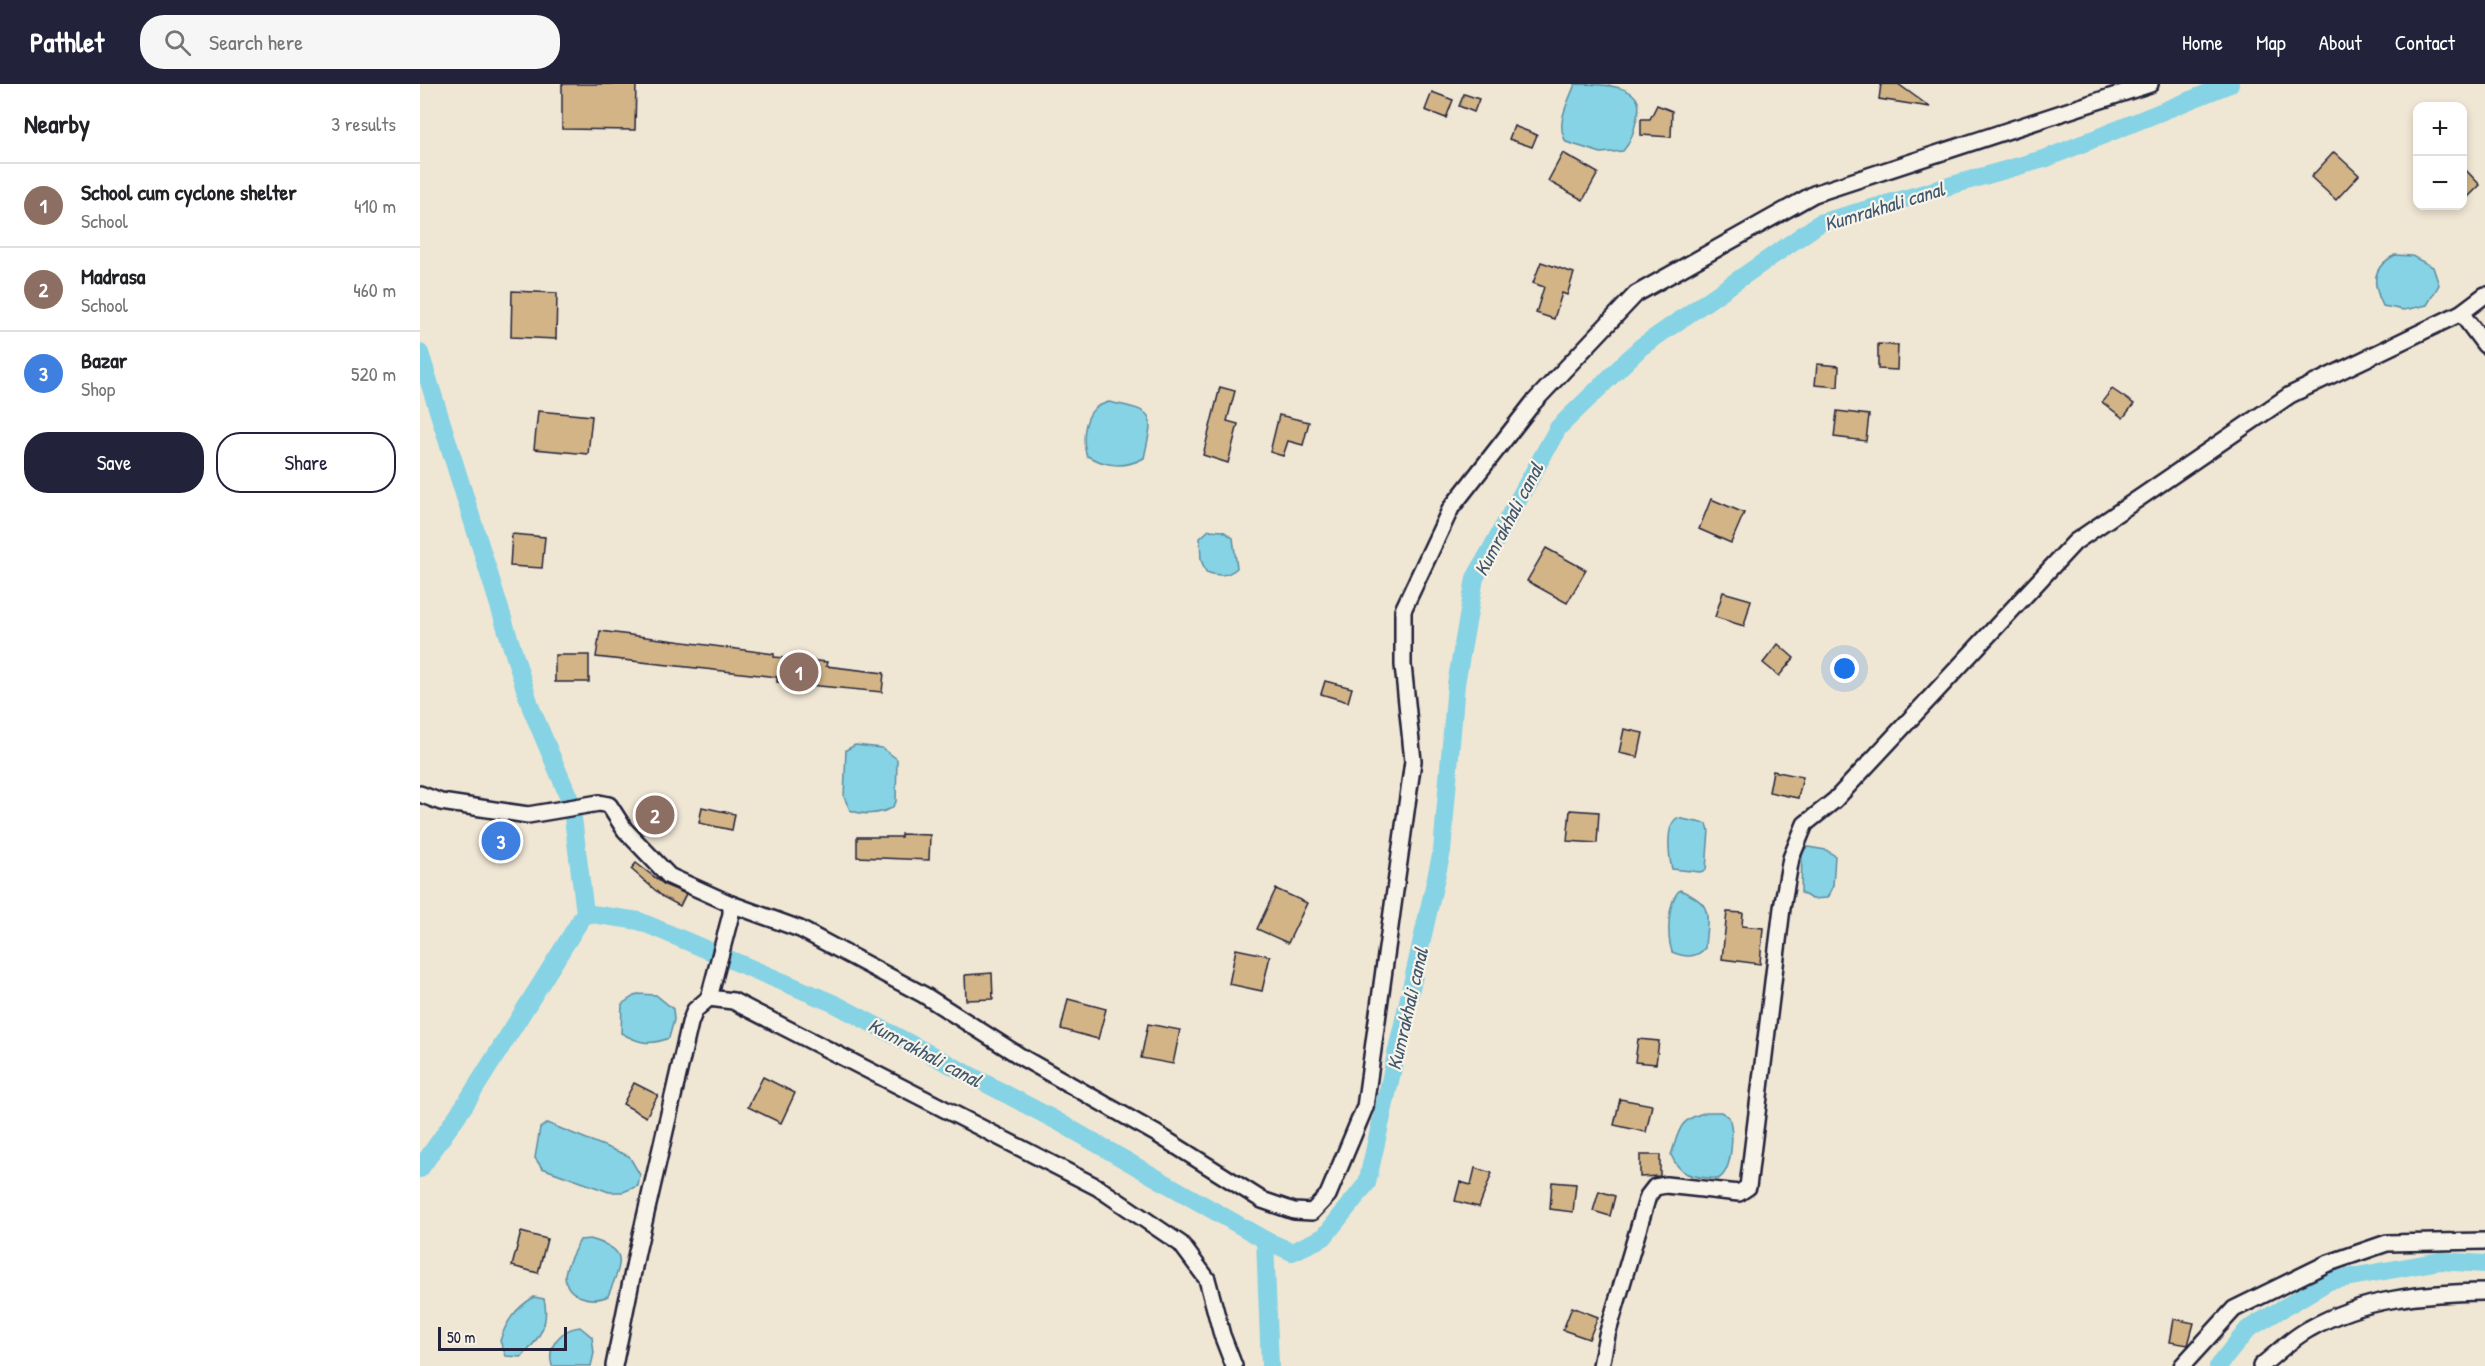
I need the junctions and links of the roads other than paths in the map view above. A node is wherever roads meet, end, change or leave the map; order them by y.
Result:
1 (2150, 84) edge
2 (2485, 295) edge
3 (2461, 313) junction
4 (2485, 345) edge
5 (420, 794) edge
6 (731, 909) junction
7 (709, 998) junction
8 (2485, 1241) edge
9 (2485, 1292) edge
10 (614, 1366) edge
11 (1234, 1366) edge
12 (1601, 1366) edge
13 (2182, 1366) edge
14 (2261, 1366) edge

1 - 6 street
2 - 3 street
3 - 4 street
3 - 12 street
5 - 6 street
6 - 7 street
7 - 10 street
7 - 11 street
8 - 13 street
9 - 14 street

